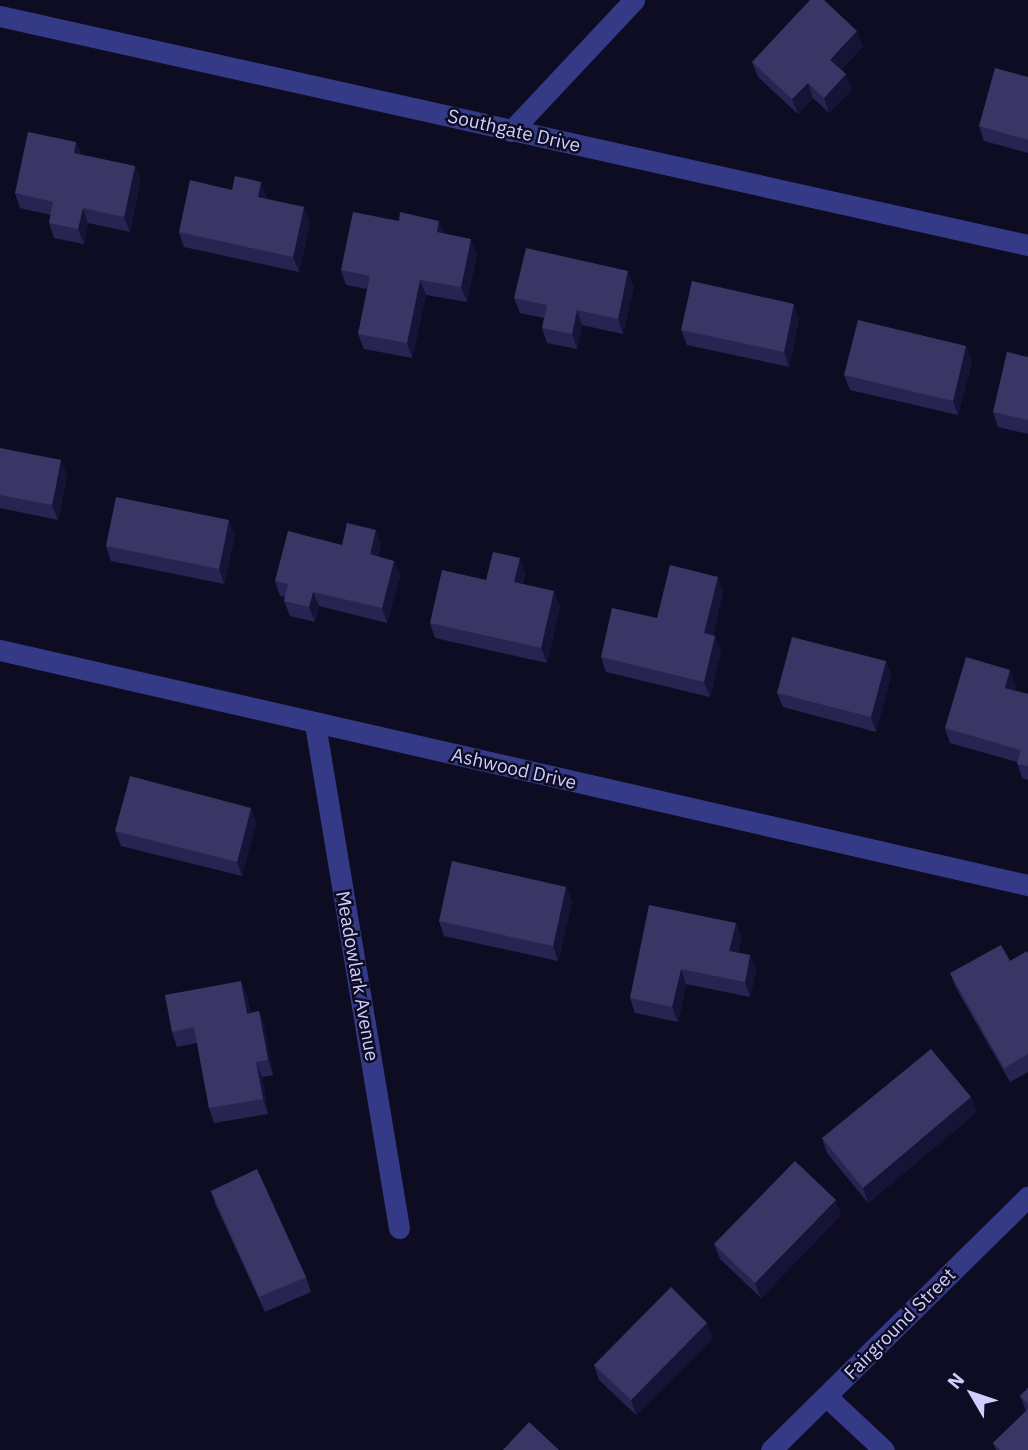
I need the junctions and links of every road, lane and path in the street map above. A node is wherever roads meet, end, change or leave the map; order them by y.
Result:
1 (634, 0) edge
2 (0, 16) edge
3 (510, 131) junction
4 (1028, 245) edge
5 (0, 650) edge
6 (315, 724) junction
7 (1028, 885) edge
8 (1028, 1197) edge
9 (399, 1228) dead end
10 (826, 1396) junction
11 (771, 1450) edge
12 (884, 1450) edge

1 - 3 street
2 - 3 street, Southgate Drive
3 - 4 street, Southgate Drive
5 - 6 street, Ashwood Drive
6 - 7 street, Ashwood Drive
6 - 9 street, Meadowlark Avenue
8 - 10 street, Fairground Street
10 - 11 street, Fairground Street
10 - 12 street

